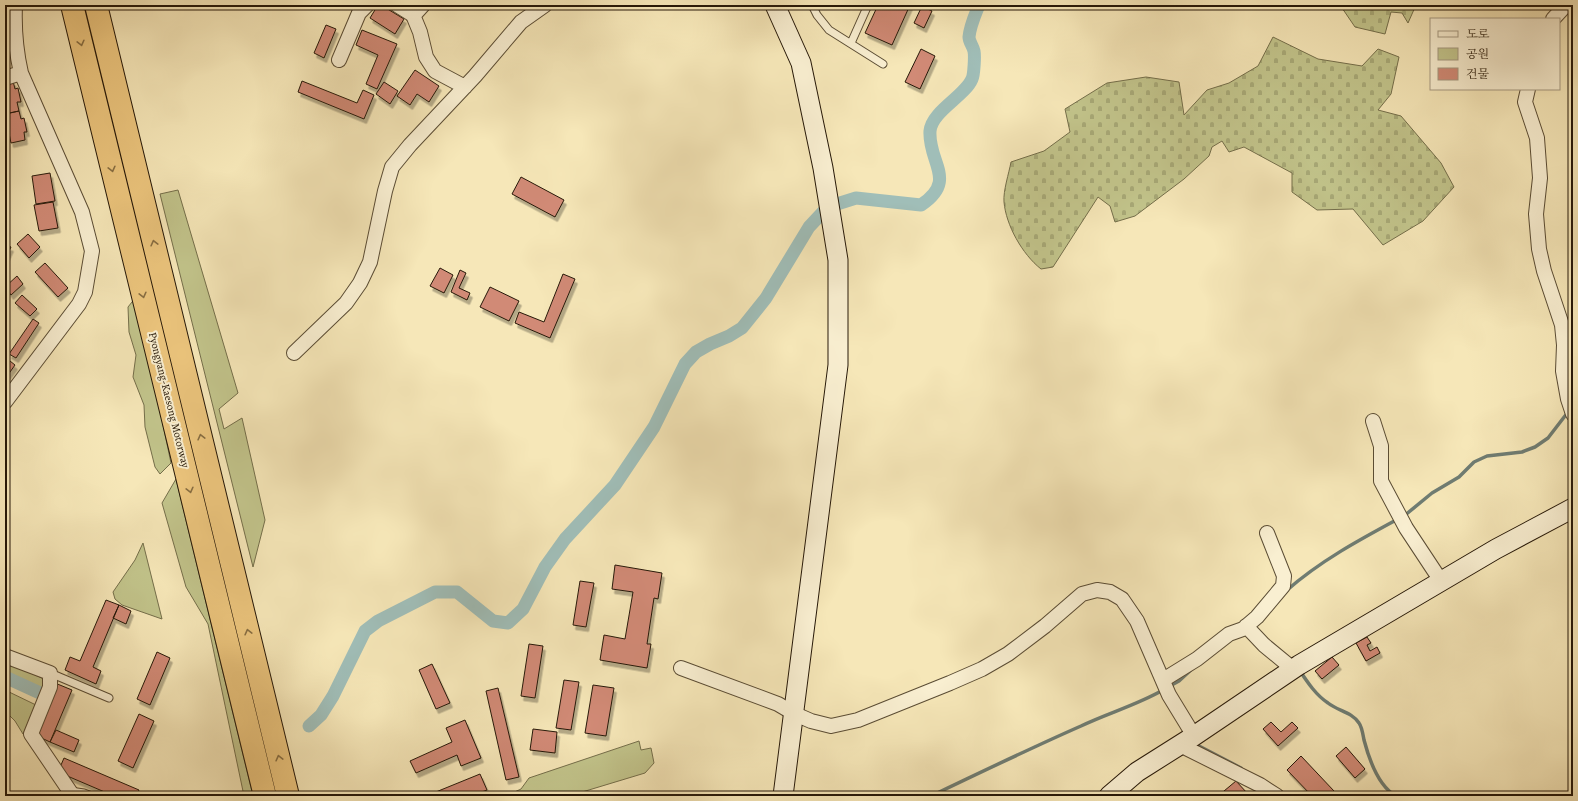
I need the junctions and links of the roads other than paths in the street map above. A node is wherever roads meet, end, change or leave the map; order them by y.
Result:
1 (15, 5) edge
2 (72, 5) edge
3 (96, 5) edge
4 (367, 5) edge
5 (397, 5) edge
6 (423, 5) edge
7 (545, 5) edge
8 (775, 5) edge
9 (812, 5) edge
10 (868, 5) edge
11 (1566, 5) edge
12 (413, 16) junction
13 (1554, 18) edge
14 (851, 43) junction
15 (339, 60) dead end
16 (883, 64) dead end
17 (21, 73) junction
18 (5, 78) edge
19 (465, 87) junction
20 (1528, 90) edge
21 (294, 353) dead end
22 (5, 402) edge
23 (1573, 414) edge
24 (1373, 421) dead end
25 (1573, 508) edge
26 (1267, 532) dead end
27 (1441, 581) junction
28 (1246, 626) junction
29 (5, 656) edge
30 (1295, 667) junction
31 (681, 668) dead end
32 (50, 673) junction
33 (1163, 680) junction
34 (109, 698) dead end
35 (794, 714) junction
36 (1189, 739) junction
37 (71, 794) edge
38 (92, 796) edge
39 (265, 796) edge
40 (288, 796) edge
41 (783, 796) edge
42 (1109, 796) edge
43 (1277, 796) edge

1 - 17 street
2 -> 39 highway, Pyongyang-Kaesong Motorway
40 -> 3 highway, Pyongyang-Kaesong Motorway
4 - 15 street
5 - 12 street
6 - 12 street
7 - 19 street
8 - 35 street
9 - 14 lane
10 - 14 lane
11 - 13 street
12 - 19 street
14 - 16 lane
17 - 18 street
17 - 22 street
19 - 21 street
20 - 23 street
24 - 27 street
25 - 27 street
26 - 28 street
27 - 30 street
28 - 30 street
28 - 33 street
29 - 32 street
30 - 36 street
31 - 35 street
32 - 34 lane
32 - 37 street
33 - 35 street
33 - 36 street
35 - 41 street
36 - 42 street
36 - 43 street
37 - 38 lane

